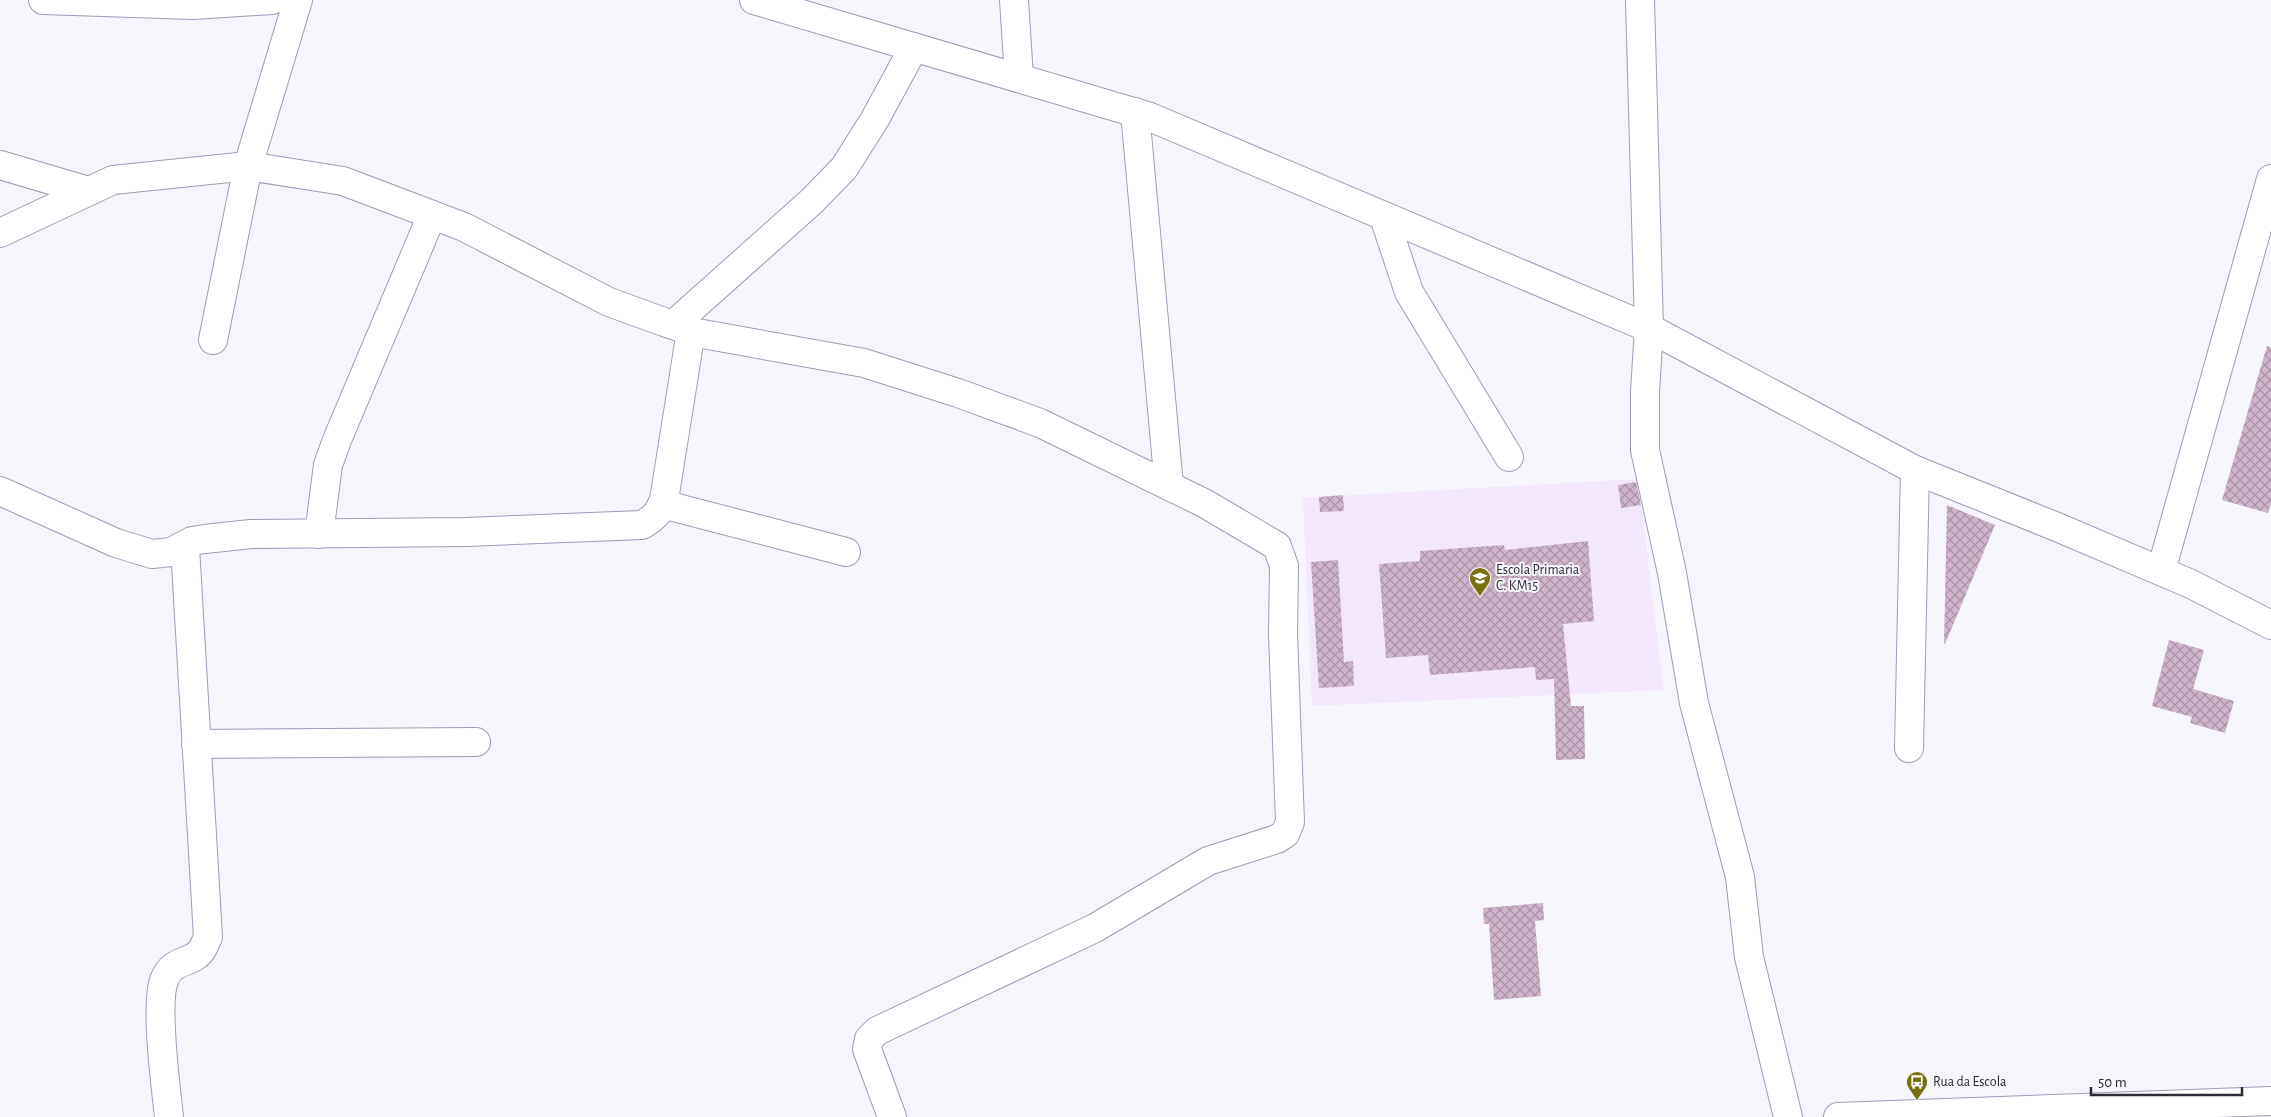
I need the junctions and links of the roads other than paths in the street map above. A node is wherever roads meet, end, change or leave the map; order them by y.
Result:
1 (43, 0) edge
2 (272, 0) edge
3 (298, 0) edge
4 (754, 0) edge
5 (1014, 0) edge
6 (1640, 0) edge
7 (914, 47) junction
8 (1019, 77) junction
9 (1135, 112) junction
10 (0, 165) edge
11 (248, 166) junction
12 (2271, 179) edge
13 (88, 191) junction
14 (432, 215) junction
15 (1384, 217) junction
16 (0, 233) edge
17 (682, 328) junction
18 (1650, 328) junction
19 (213, 340) dead end
20 (1509, 457) dead end
21 (1915, 470) junction
22 (1169, 486) junction
23 (0, 491) edge
24 (662, 504) junction
25 (319, 534) junction
26 (184, 547) junction
27 (846, 552) dead end
28 (2161, 571) junction
29 (2271, 625) edge
30 (476, 742) dead end
31 (196, 744) junction
32 (1909, 748) dead end
33 (2271, 1101) edge
34 (2155, 1111) edge
35 (168, 1117) edge
36 (892, 1117) edge
37 (1788, 1117) edge
38 (1838, 1117) edge

1 - 2 street
3 - 11 street
4 - 7 street
5 - 8 street
6 - 18 street
7 - 8 street
7 - 17 street
8 - 9 street
9 - 15 street
9 - 22 street
10 - 13 street
11 - 13 street
11 - 14 street
11 - 19 street
12 - 28 street
13 - 16 street
14 - 17 street
14 - 25 street
15 - 18 street
15 - 20 street
17 - 22 street
17 - 24 street
18 - 21 street
18 - 37 street
21 - 28 street
21 - 32 street
22 - 36 street
23 - 26 street
24 - 25 street
24 - 27 street
25 - 26 street
26 - 31 street
28 - 29 street
30 - 31 street
31 - 35 street
33 - 34 street
34 - 38 street

